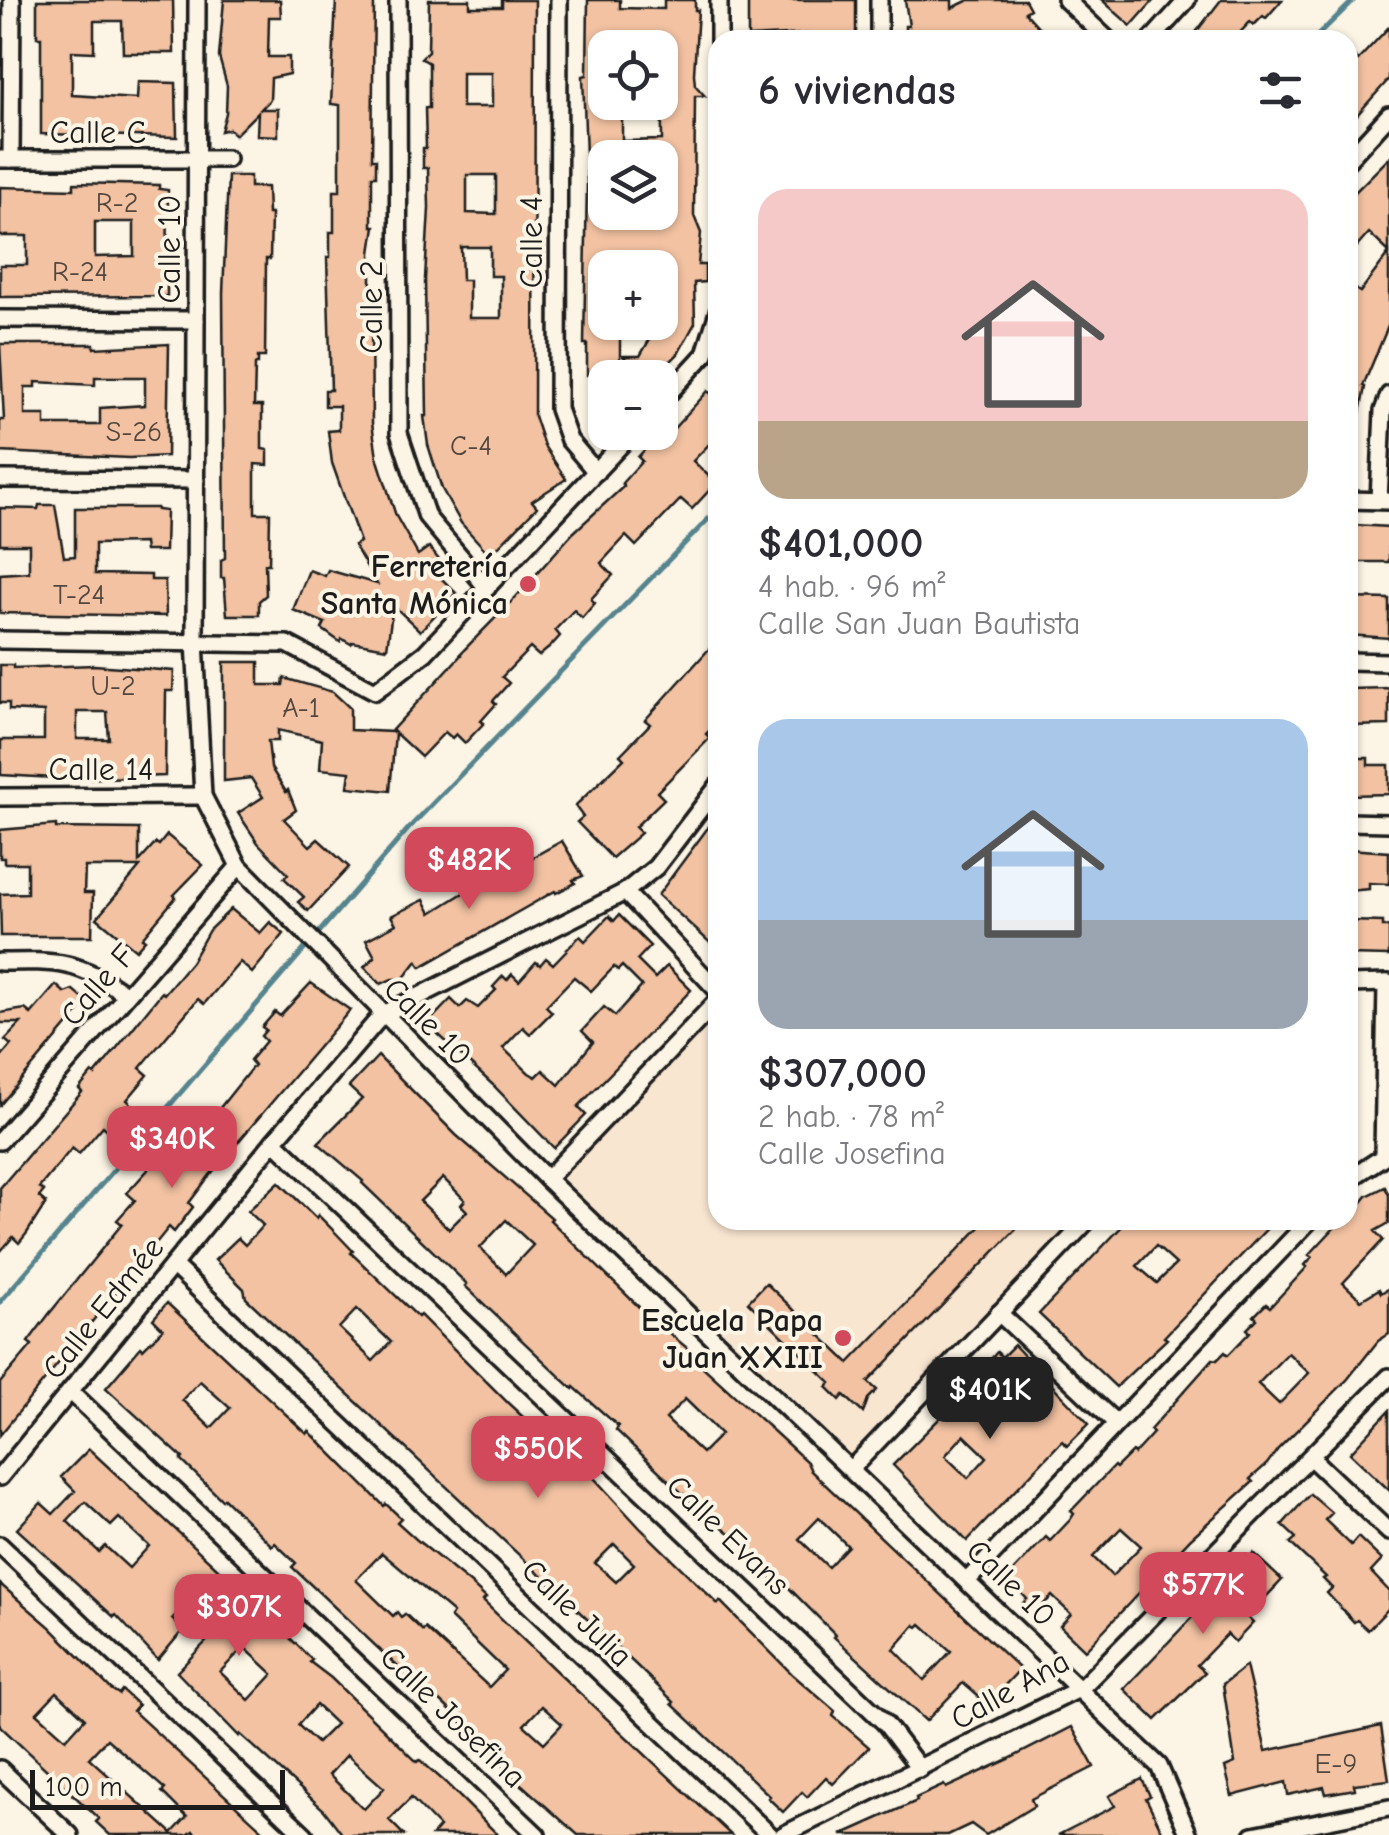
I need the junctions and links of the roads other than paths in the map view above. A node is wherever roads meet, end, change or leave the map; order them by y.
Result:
1 (12, 0) edge
2 (197, 0) edge
3 (398, 0) edge
4 (559, 0) edge
5 (719, 0) edge
6 (880, 0) edge
7 (1066, 0) edge
8 (1187, 0) edge
9 (719, 30) edge
10 (879, 30) edge
11 (1098, 30) edge
12 (1159, 30) edge
13 (1389, 115) edge
14 (1358, 149) edge
15 (5, 159) edge
16 (227, 159) dead end
17 (196, 160) junction
18 (0, 318) edge
19 (196, 320) junction
20 (708, 363) edge
21 (678, 388) edge
22 (1389, 395) edge
23 (616, 450) edge
24 (596, 472) junction
25 (0, 479) edge
26 (196, 480) junction
27 (1358, 500) edge
28 (1384, 501) edge
29 (487, 588) junction
30 (0, 640) edge
31 (195, 642) junction
32 (1358, 661) edge
33 (1389, 662) edge
34 (203, 796) junction
35 (0, 797) edge
36 (708, 799) edge
37 (1358, 822) edge
38 (1389, 823) edge
39 (239, 866) junction
40 (626, 892) junction
41 (0, 962) edge
42 (708, 980) edge
43 (1387, 983) edge
44 (1358, 984) edge
45 (126, 994) junction
46 (708, 1010) edge
47 (382, 1014) junction
48 (274, 1140) junction
49 (0, 1141) edge
50 (1386, 1154) edge
51 (1358, 1173) edge
52 (547, 1179) junction
53 (1078, 1230) edge
54 (1300, 1230) edge
55 (173, 1265) junction
56 (999, 1313) junction
57 (1389, 1378) edge
58 (70, 1391) junction
59 (1116, 1423) junction
60 (1310, 1456) junction
61 (851, 1468) junction
62 (0, 1478) edge
63 (1389, 1532) edge
64 (0, 1545) edge
65 (968, 1580) junction
66 (1082, 1688) junction
67 (0, 1769) edge
68 (920, 1769) junction
69 (1389, 1808) edge
70 (70, 1835) edge
71 (305, 1835) edge
72 (537, 1835) edge
73 (770, 1835) edge
74 (783, 1835) edge
75 (1190, 1835) edge
76 (1253, 1835) edge

1 - 15 street
2 - 17 street, Calle 10
3 - 29 street, Calle 2
4 - 24 street, Calle 4
5 - 9 street
6 - 10 street
7 - 11 street
8 - 12 street
13 - 14 street
15 - 17 street, Calle C
16 - 17 street, Calle C
17 - 19 street, Calle 10
18 - 19 street
19 - 26 street, Calle 10
20 - 21 street
22 - 28 street
23 - 24 street
24 - 29 street
25 - 26 street
26 - 31 street, Calle 10
27 - 28 street
29 - 31 street
30 - 31 street
31 - 34 street, Calle 10
32 - 33 street
34 - 35 street, Calle 14
34 - 39 street, Calle 10
36 - 40 street, Calle Edmée
37 - 38 street
39 - 45 street, Calle F
39 - 47 street, Calle 10
40 - 42 street
40 - 47 street, Calle Edmée
41 - 45 street
43 - 44 street
43 - 50 street
45 - 49 street, Calle F
46 - 52 street
47 - 48 street, Calle Edmée
47 - 52 street, Calle 10
48 - 55 street, Calle Edmée
48 - 68 street, Calle Evans
50 - 51 street
52 - 61 street, Calle 10
53 - 56 street
54 - 59 street
55 - 58 street, Calle Edmée
55 - 73 street, Calle Julia
56 - 59 street
56 - 61 street
57 - 60 street, Calle Ana
58 - 62 street, Calle Edmée
58 - 72 street, Calle Josefina
59 - 65 street
60 - 63 street
60 - 66 street, Calle Ana
61 - 65 street, Calle 10
64 - 71 street
65 - 66 street, Calle 10
66 - 68 street, Calle Ana
66 - 75 street, Calle 10
67 - 70 street
68 - 74 street, Calle Ana
69 - 76 street

